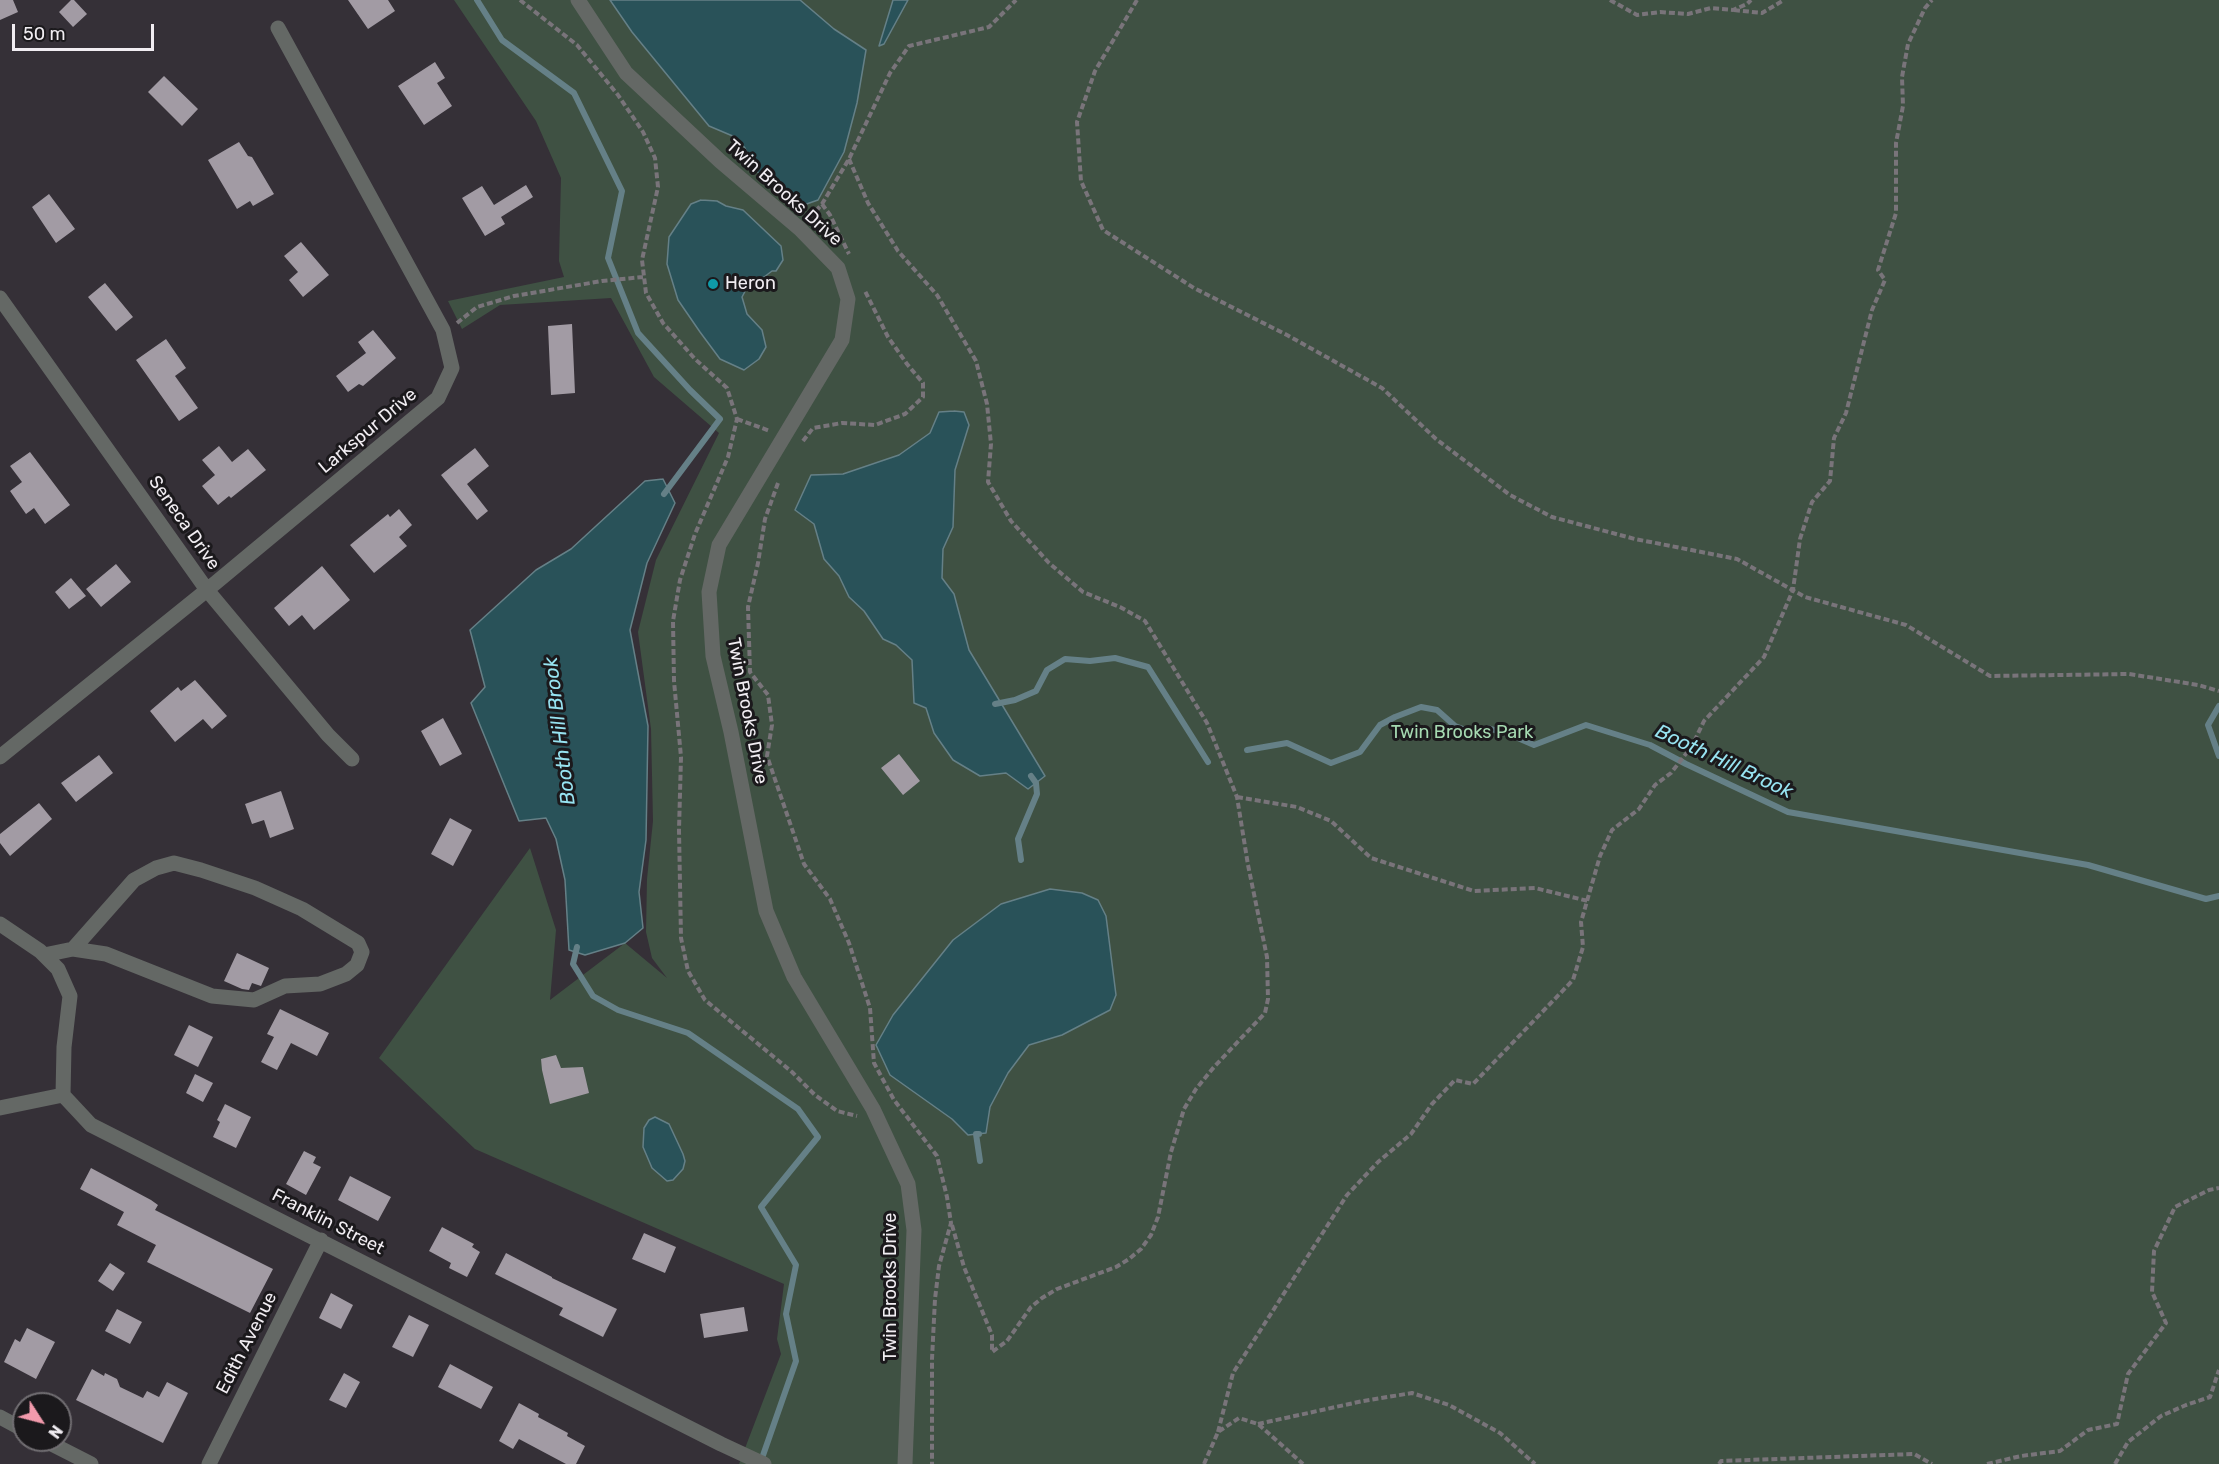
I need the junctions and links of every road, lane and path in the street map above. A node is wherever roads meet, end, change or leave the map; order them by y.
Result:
1 (520, 0) edge
2 (579, 0) edge
3 (1016, 0) edge
4 (1137, 0) edge
5 (1610, 0) edge
6 (1751, 0) edge
7 (1784, 0) edge
8 (1932, 0) edge
9 (1732, 10) junction
10 (278, 28) dead end
11 (849, 159) junction
12 (822, 204) junction
13 (800, 229) junction
14 (852, 260) dead end
15 (644, 278) junction
16 (861, 282) dead end
17 (0, 298) edge
18 (443, 330) junction
19 (800, 445) dead end
20 (780, 478) dead end
21 (207, 590) junction
22 (1793, 590) junction
23 (2219, 691) edge
24 (0, 757) edge
25 (352, 759) dead end
26 (1237, 797) junction
27 (1588, 900) junction
28 (0, 924) edge
29 (73, 949) junction
30 (44, 954) junction
31 (63, 1095) junction
32 (0, 1108) edge
33 (858, 1116) dead end
34 (2219, 1188) edge
35 (951, 1222) junction
36 (321, 1240) junction
37 (2219, 1370) edge
38 (1258, 1425) junction
39 (1218, 1432) junction
40 (68, 1452) edge
41 (91, 1464) edge
42 (209, 1464) edge
43 (765, 1464) edge
44 (905, 1464) edge
45 (932, 1464) edge
46 (1204, 1464) edge
47 (1303, 1464) edge
48 (1535, 1464) edge
49 (1719, 1464) edge
50 (1932, 1464) edge
51 (1987, 1464) edge
52 (2115, 1464) edge

1 - 15 path
2 - 13 street, Twin Brooks Drive
3 - 11 path
4 - 22 path
5 - 9 path
6 - 9 path
7 - 9 path
8 - 22 path
10 - 18 street, Larkspur Drive
11 - 12 path
11 - 26 path
12 - 13 path
12 - 14 path
13 - 44 street, Twin Brooks Drive
15 - 18 path
15 - 33 path
16 - 19 path
17 - 21 street, Seneca Drive
18 - 21 street, Larkspur Drive
20 - 35 path
21 - 24 street, Larkspur Drive
21 - 25 street, Seneca Drive
22 - 23 path
22 - 27 path
26 - 27 path
26 - 35 path
27 - 39 path
28 - 30 street
29 - 29 street
29 - 30 street
30 - 31 street
31 - 32 street
31 - 36 street, Franklin Street
34 - 51 path
35 - 45 path
36 - 42 street, Edith Avenue
36 - 43 street, Franklin Street
37 - 52 path
38 - 39 path
38 - 47 path
38 - 48 path
39 - 46 path
40 - 41 street
49 - 50 path

